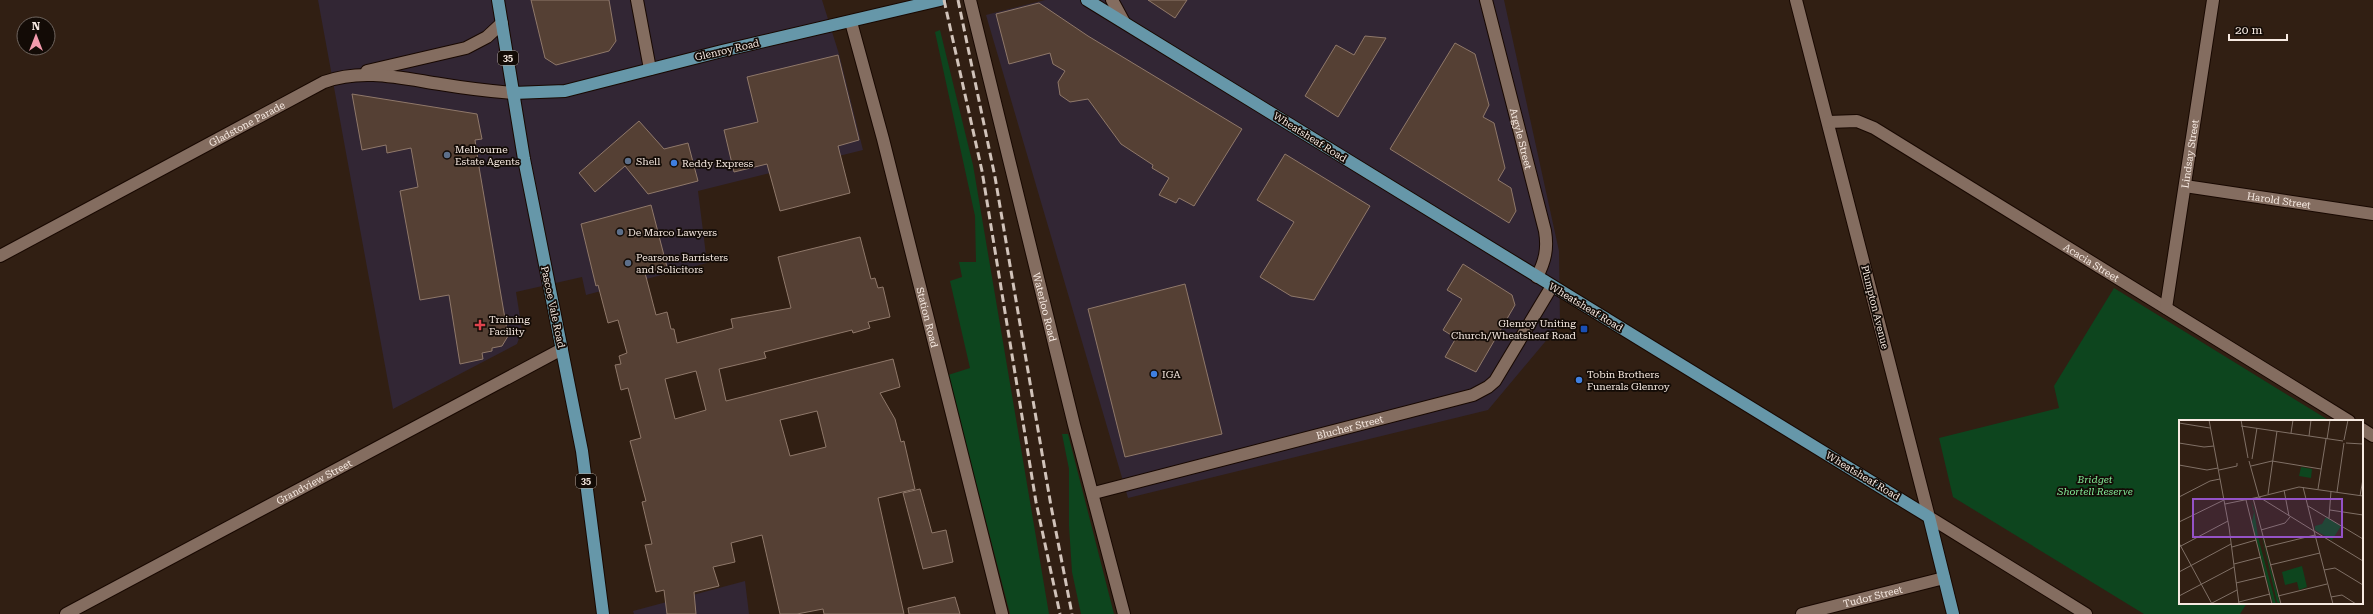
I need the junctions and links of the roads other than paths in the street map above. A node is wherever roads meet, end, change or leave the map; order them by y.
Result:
1 (498, 0) edge
2 (638, 0) edge
3 (940, 0) edge
4 (970, 0) edge
5 (1087, 0) edge
6 (1112, 0) edge
7 (1486, 0) edge
8 (1796, 0) edge
9 (2213, 0) edge
10 (851, 22) junction
11 (1124, 22) junction
12 (502, 23) junction
13 (650, 69) junction
14 (354, 74) junction
15 (513, 92) junction
16 (1828, 122) junction
17 (2185, 186) junction
18 (2373, 214) edge
19 (0, 256) edge
20 (1537, 277) junction
21 (1552, 286) junction
22 (2166, 308) junction
23 (562, 348) junction
24 (2347, 420) edge
25 (2363, 430) edge
26 (2373, 436) edge
27 (1094, 493) junction
28 (1929, 517) junction
29 (1944, 578) junction
30 (66, 614) edge
31 (603, 614) edge
32 (1002, 614) edge
33 (1124, 614) edge
34 (1802, 614) edge
35 (1953, 614) edge
36 (2086, 614) edge

1 - 12 main road, Pascoe Vale Road / 35
2 - 13 street
3 - 10 main road, Glenroy Road
4 - 27 street, Waterloo Road
5 - 11 main road, Wheatsheaf Road
6 - 11 street
7 - 20 street, Argyle Street
8 - 16 street, Plumpton Avenue
9 - 17 street, Lindsay Street
10 - 13 main road, Glenroy Road
10 - 32 street, Station Road
11 - 20 main road, Wheatsheaf Road
12 - 14 street
12 - 15 main road, Pascoe Vale Road / 35
13 - 15 main road, Glenroy Road
14 - 15 street, Gladstone Parade
14 - 19 street, Gladstone Parade
15 - 23 main road, Pascoe Vale Road / 35
16 - 22 street, Acacia Street
16 - 28 street, Plumpton Avenue
17 - 18 street, Harold Street
17 - 22 street, Lindsay Street
20 - 21 main road, Wheatsheaf Road
21 - 27 street, Blucher Street
21 - 28 main road, Wheatsheaf Road
22 - 24 street, Acacia Street
23 - 30 street, Grandview Street
23 - 31 main road, Pascoe Vale Road / 35
25 - 26 street
27 - 33 street, Waterloo Road
28 - 29 main road, Plumpton Avenue
28 - 36 street, Wheatsheaf Road
29 - 34 street, Tudor Street
29 - 35 main road, Plumpton Avenue

